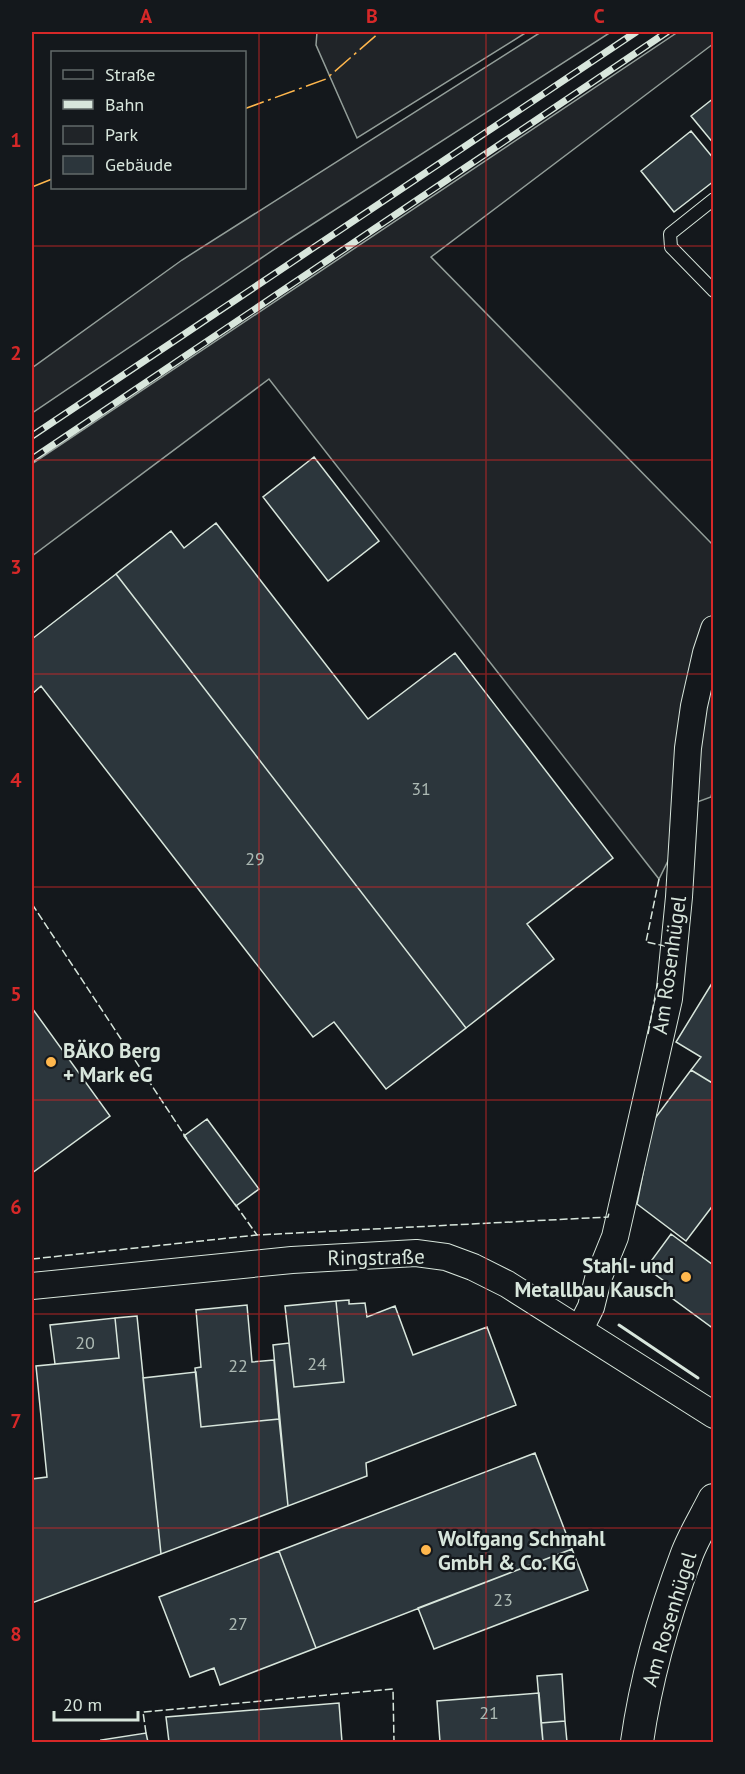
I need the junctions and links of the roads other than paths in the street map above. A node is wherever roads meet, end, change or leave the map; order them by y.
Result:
1 (714, 199) edge
2 (714, 291) edge
3 (714, 629) edge
4 (32, 1286) edge
5 (580, 1329) junction
6 (714, 1415) edge
7 (714, 1500) edge
8 (637, 1743) edge

1 - 2 lane
3 - 5 street, Am Rosenhügel
4 - 5 street, Ringstraße
5 - 6 street, Ringstraße
7 - 8 street, Am Rosenhügel

